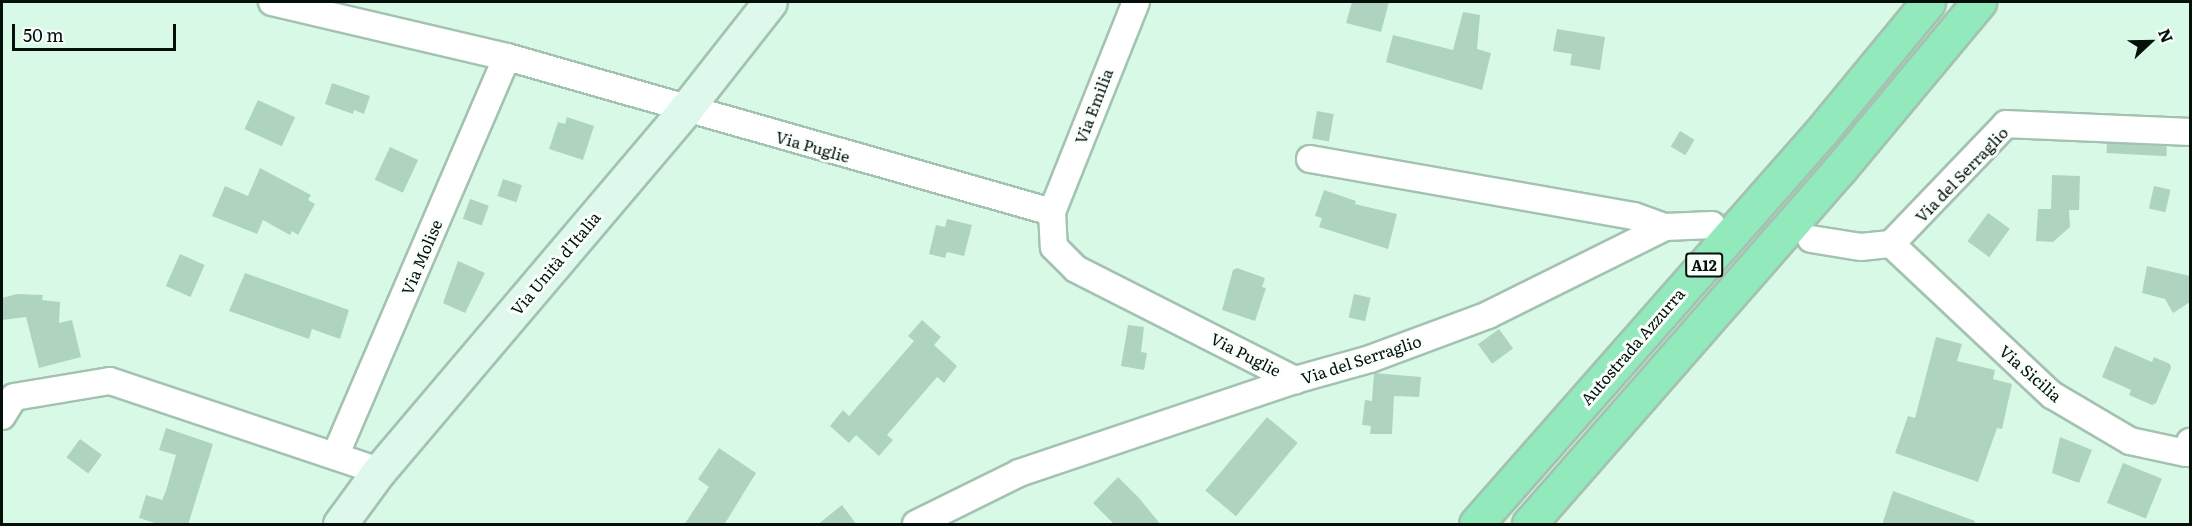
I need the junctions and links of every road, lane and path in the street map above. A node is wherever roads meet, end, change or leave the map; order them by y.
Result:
1 (272, 2) edge
2 (770, 2) edge
3 (1136, 2) edge
4 (1928, 2) edge
5 (1979, 2) edge
6 (507, 57) junction
7 (685, 110) junction
8 (2190, 132) edge
9 (1310, 159) dead end
10 (1052, 212) junction
11 (1712, 225) tunnel mouth
12 (1665, 227) junction
13 (1811, 239) tunnel mouth
14 (1891, 244) junction
15 (1295, 380) junction
16 (2, 416) edge
17 (2190, 442) edge
18 (335, 456) junction
19 (379, 471) junction
20 (340, 525) edge
21 (916, 525) edge
22 (1476, 525) edge
23 (1529, 525) edge

1 - 6 street, Via Puglie
2 - 7 main road, Via Unità d'Italia
3 - 10 street, Via Emilia
4 - 22 highway, Autostrada Azzurra / A12
5 - 23 highway, A12
6 - 7 street, Via Puglie
6 - 18 street, Via Molise
7 - 10 street, Via Puglie
7 - 19 main road, Via Unità d'Italia
8 - 14 street, Via del Serraglio
9 - 12 street, Via del Serraglio
10 - 15 street, Via Puglie
11 - 12 street, Via del Serraglio
12 - 15 street, Via del Serraglio
13 - 14 street
14 - 17 street, Via Sicilia
15 - 21 street, Via del Serraglio
16 - 18 street
18 - 19 street
19 - 20 main road, Via Unità d'Italia

